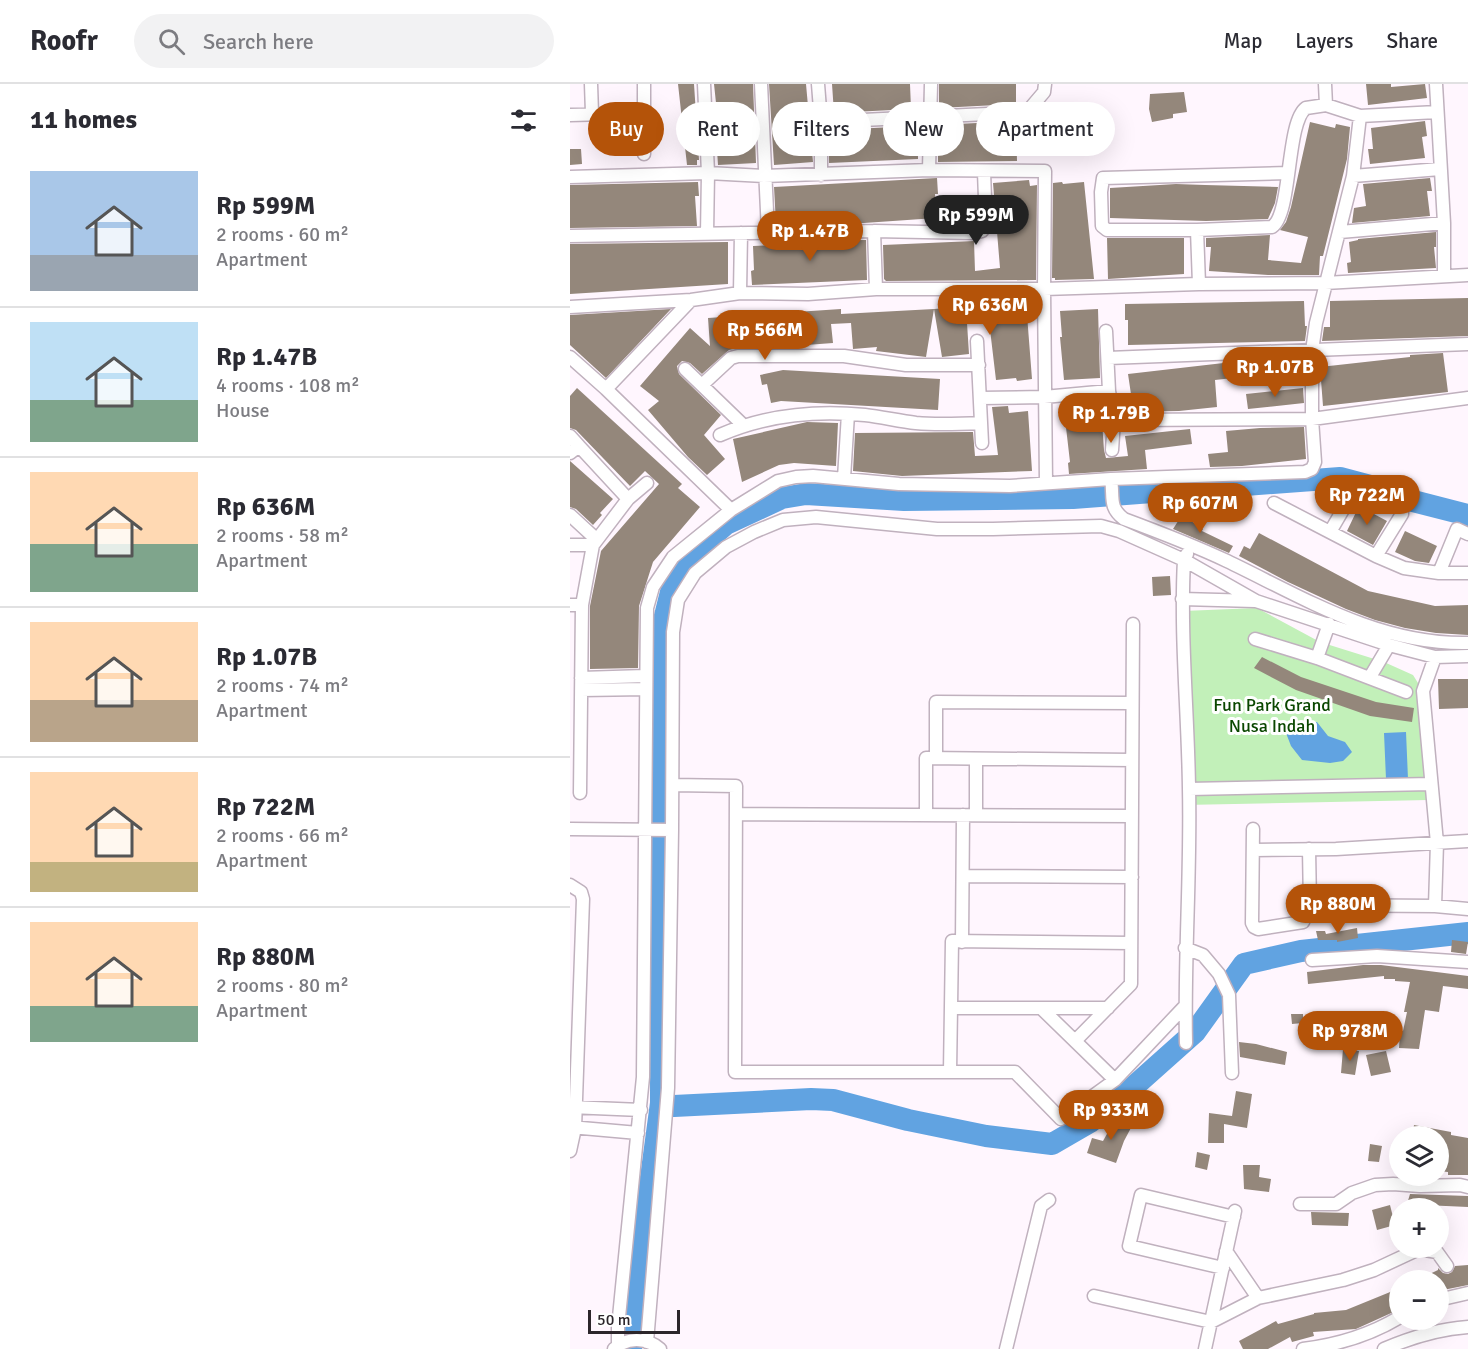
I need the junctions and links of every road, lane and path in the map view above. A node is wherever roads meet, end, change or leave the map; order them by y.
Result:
1 (591, 84) edge
2 (644, 84) edge
3 (704, 84) edge
4 (761, 84) edge
5 (818, 84) edge
6 (931, 84) edge
7 (1045, 84) edge
8 (1325, 84) edge
9 (1436, 84) edge
10 (592, 102) edge
11 (644, 102) edge
12 (819, 102) edge
13 (930, 102) edge
14 (1326, 105) junction
15 (1437, 112) junction
16 (588, 113) edge
17 (570, 115) edge
18 (964, 116) edge
19 (1360, 116) junction
20 (821, 156) edge
21 (929, 156) edge
22 (1440, 169) junction
23 (929, 170) junction
24 (984, 172) junction
25 (708, 173) junction
26 (1288, 173) junction
27 (821, 175) junction
28 (764, 176) junction
29 (1353, 176) junction
30 (570, 177) edge
31 (1444, 223) junction
32 (1197, 230) junction
33 (874, 231) junction
34 (768, 232) junction
35 (1340, 232) junction
36 (741, 233) junction
37 (707, 234) junction
38 (570, 236) edge
39 (1468, 275) edge
40 (1444, 276) junction
41 (1326, 283) junction
42 (1199, 284) junction
43 (876, 289) junction
44 (1044, 289) junction
45 (740, 293) junction
46 (691, 300) junction
47 (570, 307) edge
48 (1106, 331) dead end
49 (977, 341) dead end
50 (1468, 344) edge
51 (1312, 351) junction
52 (1108, 358) junction
53 (572, 363) edge
54 (978, 365) junction
55 (685, 369) dead end
56 (703, 384) junction
57 (606, 389) junction
58 (1109, 392) junction
59 (1044, 397) junction
60 (980, 398) junction
61 (1468, 398) edge
62 (848, 414) junction
63 (1312, 419) junction
64 (1114, 420) junction
65 (981, 423) junction
66 (743, 425) junction
67 (720, 435) dead end
68 (570, 436) edge
69 (982, 443) dead end
70 (574, 450) edge
71 (1112, 450) dead end
72 (844, 478) junction
73 (1111, 482) junction
74 (647, 483) dead end
75 (1046, 483) junction
76 (628, 499) junction
77 (1274, 503) dead end
78 (731, 510) junction
79 (570, 515) edge
80 (1121, 525) junction
81 (1330, 532) junction
82 (1468, 534) edge
83 (595, 542) junction
84 (1191, 544) junction
85 (570, 545) edge
86 (1376, 556) junction
87 (1184, 560) junction
88 (1439, 573) junction
89 (1468, 573) edge
90 (1182, 599) junction
91 (1256, 601) junction
92 (576, 605) edge
93 (1132, 624) dead end
94 (1329, 624) junction
95 (1255, 639) dead end
96 (1468, 643) edge
97 (1389, 645) junction
98 (1468, 656) edge
99 (575, 657) edge
100 (1435, 657) junction
101 (1317, 658) junction
102 (1370, 677) junction
103 (645, 682) junction
104 (581, 684) junction
105 (1406, 692) dead end
106 (1132, 703) junction
107 (576, 715) edge
108 (936, 758) junction
109 (976, 759) junction
110 (1132, 760) junction
111 (575, 770) edge
112 (1431, 784) junction
113 (673, 785) junction
114 (1190, 789) junction
115 (580, 793) dead end
116 (736, 814) junction
117 (926, 815) junction
118 (970, 815) junction
119 (1132, 816) junction
120 (570, 829) edge
121 (1253, 829) dead end
122 (649, 830) junction
123 (670, 830) junction
124 (1468, 841) edge
125 (1437, 843) junction
126 (1309, 849) junction
127 (1254, 850) junction
128 (963, 876) junction
129 (1132, 877) junction
130 (570, 885) edge
131 (1310, 905) junction
132 (1435, 906) junction
133 (1468, 909) edge
134 (962, 942) junction
135 (575, 943) edge
136 (1131, 943) junction
137 (1185, 948) junction
138 (1312, 960) dead end
139 (1468, 962) edge
140 (575, 998) edge
141 (1185, 1006) junction
142 (951, 1008) junction
143 (1041, 1008) junction
144 (1107, 1008) junction
145 (1075, 1041) junction
146 (1186, 1044) dead end
147 (574, 1053) edge
148 (950, 1072) junction
149 (1232, 1073) dead end
150 (1115, 1080) junction
151 (572, 1107) edge
152 (641, 1110) junction
153 (572, 1127) edge
154 (638, 1133) junction
155 (570, 1151) edge
156 (1468, 1187) edge
157 (1049, 1200) dead end
158 (1300, 1204) dead end
159 (1226, 1251) junction
160 (1447, 1266) dead end
161 (1223, 1268) junction
162 (1468, 1293) edge
163 (1094, 1296) dead end
164 (1449, 1297) edge
165 (1258, 1298) junction
166 (1211, 1322) junction
167 (1389, 1323) edge
168 (1468, 1327) edge
169 (642, 1341) junction
170 (618, 1346) edge
171 (660, 1349) edge
172 (1006, 1349) edge
173 (1205, 1349) edge
174 (1311, 1349) edge
175 (1384, 1349) edge

1 - 10 street
2 - 11 street
3 - 25 street
4 - 28 street
5 - 12 street
6 - 13 street
7 - 18 street
8 - 14 street
9 - 15 street
14 - 19 street
14 - 26 street
15 - 19 street
15 - 22 street
16 - 17 street
19 - 29 street
20 - 27 street
21 - 23 street
22 - 29 street
22 - 31 street
23 - 24 street
23 - 27 street
24 - 33 street
24 - 44 street
25 - 28 street
25 - 30 street
25 - 37 street
26 - 32 street
26 - 32 street
27 - 28 street
28 - 34 street
29 - 35 street
31 - 35 street
31 - 40 street
32 - 42 street
33 - 34 street
33 - 43 street
34 - 36 street
35 - 41 street
36 - 37 street
36 - 45 street
37 - 38 street
39 - 40 street
40 - 41 street
41 - 42 street
41 - 51 street
42 - 44 street
43 - 44 street
43 - 45 street
44 - 59 street
45 - 46 street
46 - 47 street
46 - 57 street
48 - 52 street
49 - 54 street
50 - 51 street
51 - 52 street
51 - 63 street
52 - 58 street
53 - 57 street
54 - 56 street
54 - 60 street
55 - 56 street
56 - 66 street
57 - 78 street
58 - 59 street
58 - 64 street
59 - 60 street
59 - 75 street
60 - 65 street
61 - 63 street
62 - 65 street
62 - 66 street
62 - 72 street
63 - 64 street
63 - 73 street
64 - 71 street
65 - 69 street
66 - 67 street
68 - 70 street
70 - 76 street
72 - 75 street
72 - 78 street
73 - 75 street
73 - 80 street
74 - 76 street
76 - 83 street
77 - 81 street
78 - 103 street
79 - 83 street
80 - 84 street
80 - 87 street
80 - 113 street
81 - 86 street
81 - 86 street
82 - 88 street
83 - 85 street
83 - 92 street
84 - 87 street
84 - 96 street
86 - 88 street
87 - 90 street
87 - 91 street
88 - 89 street
90 - 91 street
90 - 114 street
91 - 94 street
92 - 99 street
93 - 106 street
94 - 97 street
94 - 101 street
95 - 101 street
97 - 100 street
97 - 102 street
98 - 100 street
99 - 104 street
100 - 112 street
101 - 102 street
102 - 105 street
103 - 104 street
103 - 122 street
104 - 107 street
106 - 108 street
106 - 110 street
107 - 111 street
108 - 109 street
108 - 117 street
109 - 110 street
109 - 118 street
110 - 119 street
111 - 115 street
112 - 114 street
112 - 125 street
113 - 116 street
113 - 123 street
114 - 137 street
116 - 117 street
116 - 148 street
117 - 118 street
118 - 119 street
118 - 128 street
119 - 129 street
120 - 122 street
121 - 127 street
122 - 123 street
122 - 152 street
123 - 169 street
124 - 125 street
125 - 126 street
125 - 132 street
126 - 127 street
126 - 131 street
127 - 131 street
128 - 129 street
128 - 134 street
129 - 136 street
130 - 135 street
131 - 132 street
132 - 133 street
134 - 136 street
134 - 142 street
135 - 140 street
136 - 144 street
137 - 141 street
137 - 149 street
138 - 139 street
140 - 147 street
141 - 146 street
141 - 150 street
142 - 143 street
142 - 148 street
143 - 144 street
143 - 145 street
144 - 145 street
145 - 150 street
147 - 151 street
148 - 150 street
151 - 152 street
151 - 153 street
152 - 154 street
153 - 154 street
153 - 155 street
154 - 170 street
156 - 158 street
157 - 172 street
159 - 161 street
159 - 161 street
159 - 165 street
160 - 165 street
161 - 166 street
162 - 164 street
163 - 166 street
165 - 166 street
166 - 173 street
167 - 174 street
168 - 175 street
169 - 170 street
169 - 171 street

